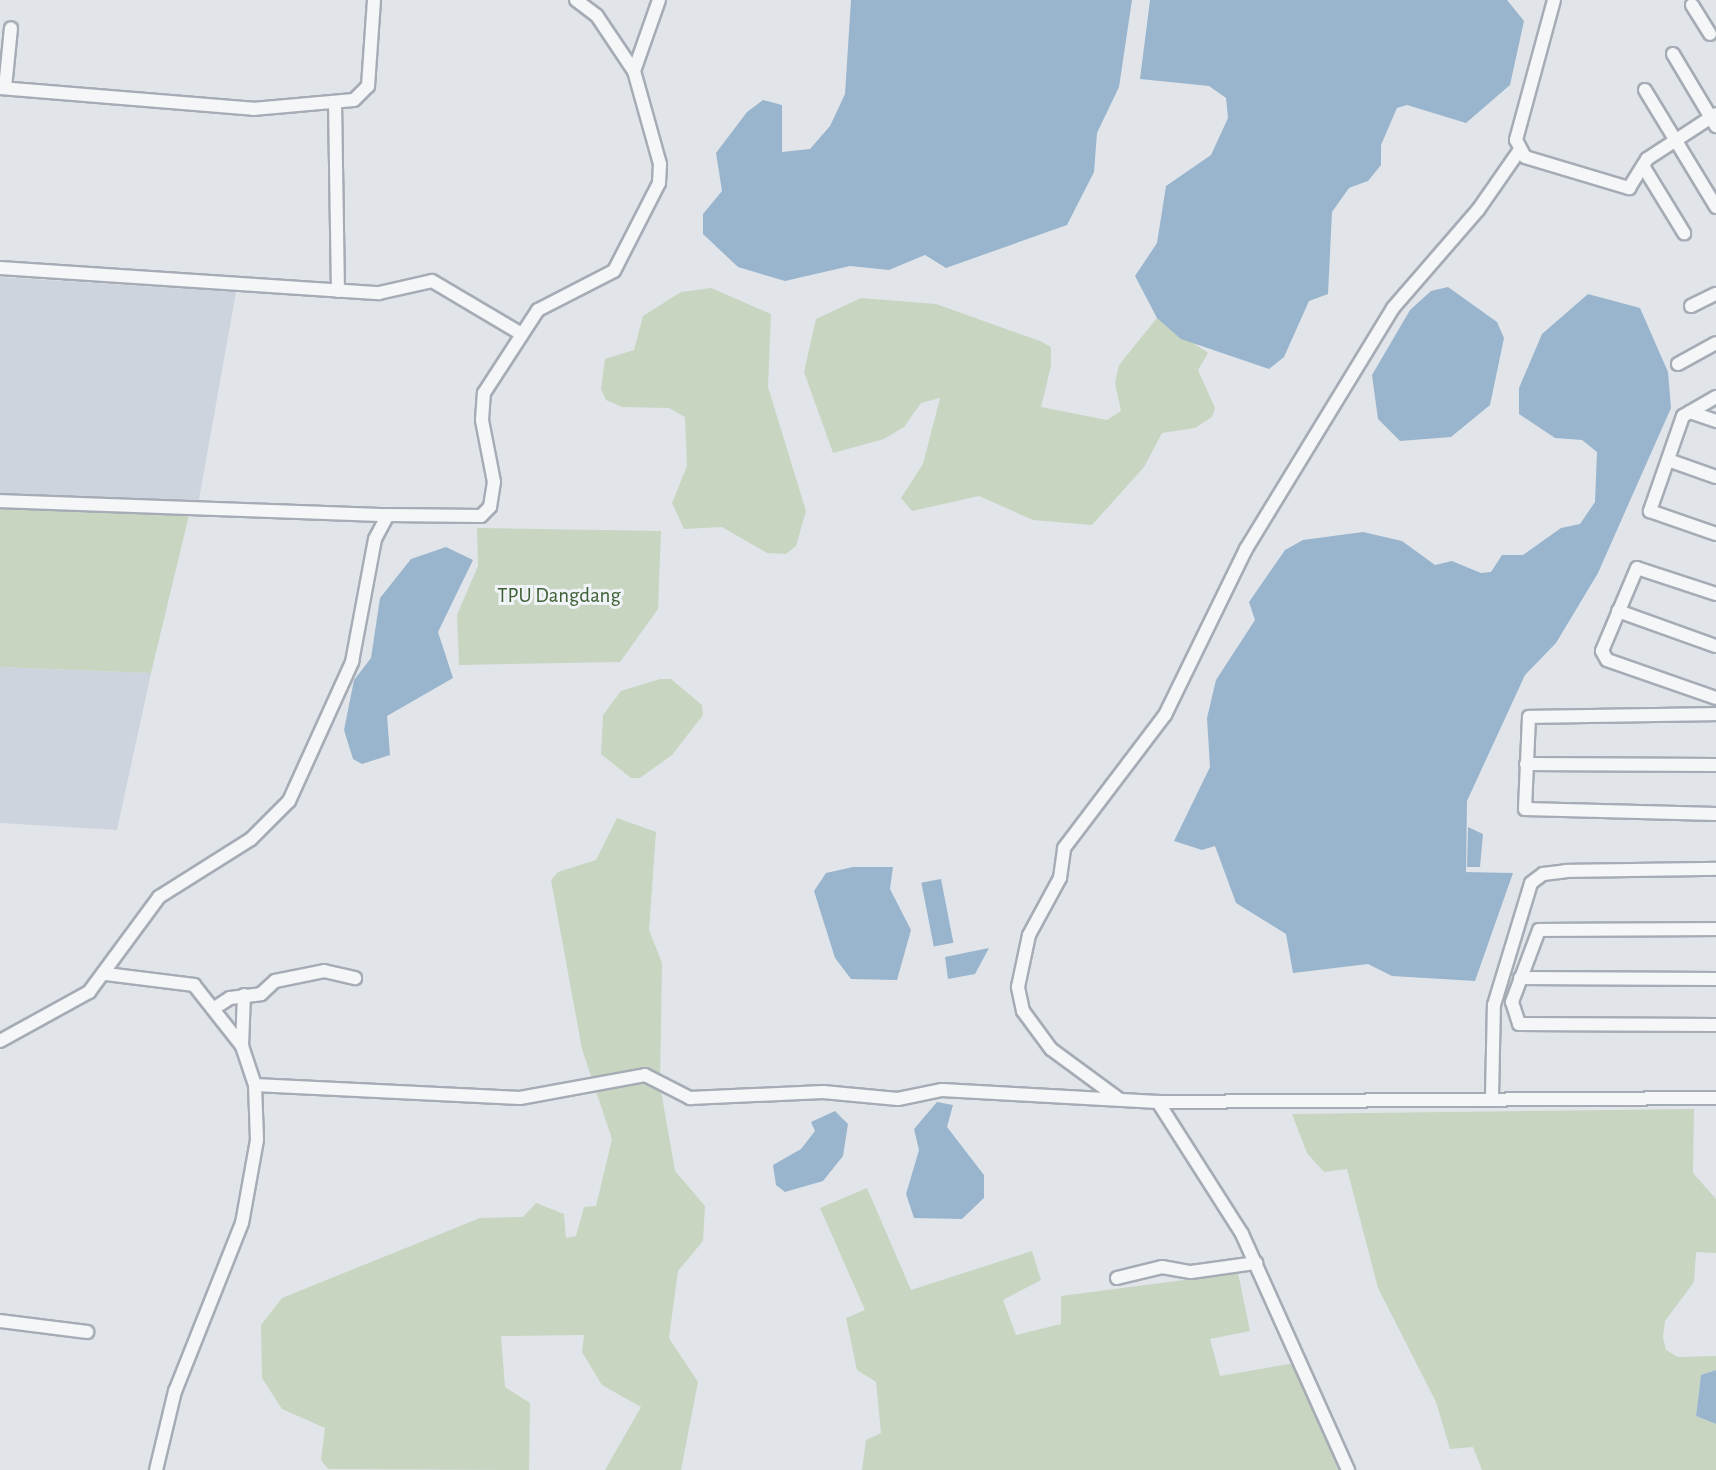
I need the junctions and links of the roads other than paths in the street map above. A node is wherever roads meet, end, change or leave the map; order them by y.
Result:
1 (374, 0) edge
2 (576, 0) edge
3 (659, 0) edge
4 (1554, 0) edge
5 (1692, 5) dead end
6 (11, 28) dead end
7 (1714, 36) edge
8 (1673, 54) dead end
9 (634, 71) junction
10 (2, 88) edge
11 (1646, 90) dead end
12 (335, 102) junction
13 (1714, 119) edge
14 (1675, 139) junction
15 (1519, 151) junction
16 (1643, 166) junction
17 (1716, 206) edge
18 (1684, 233) dead end
19 (0, 268) edge
20 (338, 291) junction
21 (1716, 294) edge
22 (1690, 306) dead end
23 (520, 333) junction
24 (1716, 343) edge
25 (1678, 364) dead end
26 (1716, 397) edge
27 (1690, 412) junction
28 (1716, 421) edge
29 (1668, 460) junction
30 (1716, 477) edge
31 (0, 501) edge
32 (388, 515) junction
33 (1716, 534) edge
34 (1716, 594) edge
35 (1618, 611) junction
36 (1716, 646) edge
37 (1716, 698) edge
38 (1716, 714) edge
39 (1526, 764) junction
40 (1716, 765) edge
41 (1716, 814) edge
42 (1716, 869) edge
43 (1716, 929) edge
44 (106, 974) junction
45 (355, 978) dead end
46 (1520, 978) junction
47 (1716, 979) edge
48 (244, 995) junction
49 (213, 1009) junction
50 (1716, 1025) edge
51 (0, 1041) edge
52 (242, 1046) junction
53 (255, 1085) junction
54 (1492, 1097) junction
55 (1716, 1098) edge
56 (1119, 1099) junction
57 (1158, 1102) junction
58 (1256, 1263) junction
59 (1117, 1278) dead end
60 (0, 1321) edge
61 (87, 1332) dead end
62 (156, 1470) edge
63 (1348, 1470) edge

1 - 12 street
2 - 9 street
3 - 9 street
4 - 15 street
5 - 7 street
6 - 10 street
8 - 13 street
9 - 23 street
10 - 12 street
11 - 14 street
12 - 20 street
13 - 14 street
14 - 16 street
14 - 17 street
15 - 16 street
15 - 56 street
16 - 18 street
19 - 20 street
20 - 23 street
21 - 22 street
23 - 32 street
24 - 25 street
26 - 27 street
27 - 28 street
27 - 29 street
29 - 30 street
29 - 33 street
31 - 32 street
32 - 44 street
34 - 35 street
35 - 36 street
35 - 37 street
38 - 39 street
39 - 40 street
39 - 41 street
42 - 54 street
43 - 46 street
44 - 49 street
44 - 51 street
45 - 48 street
46 - 47 street
46 - 50 street
48 - 49 street
48 - 52 street
49 - 52 street
52 - 53 street
53 - 56 street
53 - 62 street
54 - 55 street
54 - 57 street
56 - 57 street
57 - 58 street
58 - 59 street
58 - 63 street
60 - 61 street

